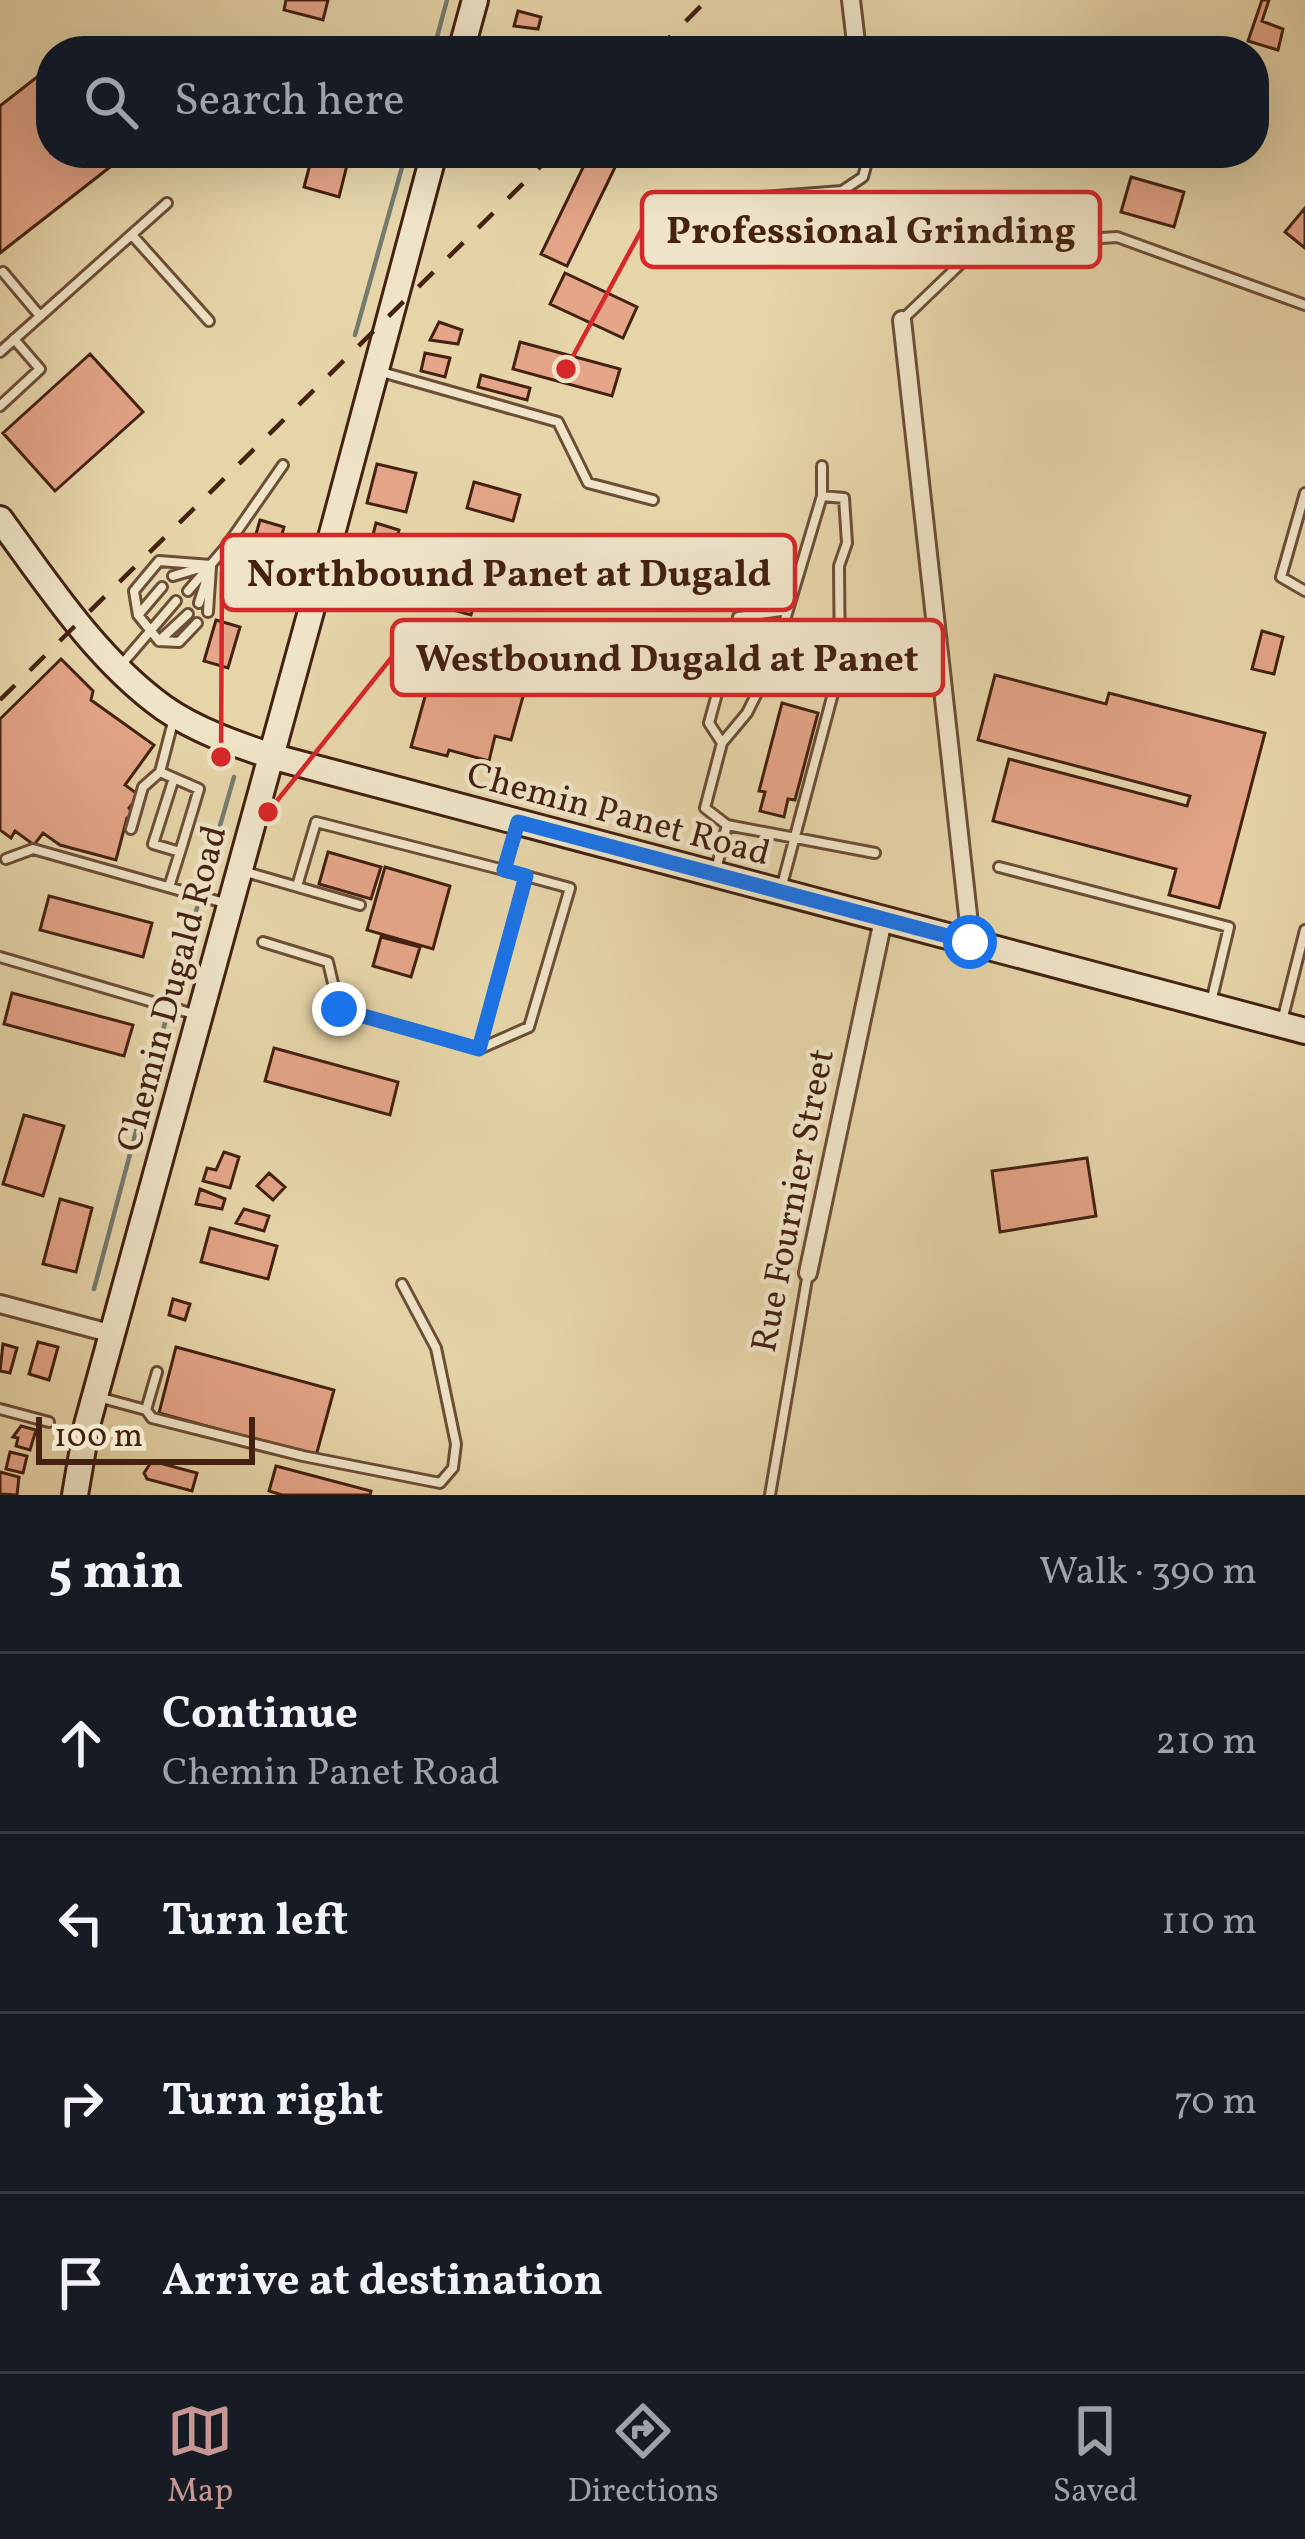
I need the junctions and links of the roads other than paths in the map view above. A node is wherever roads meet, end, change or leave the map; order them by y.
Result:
1 (475, 0) edge
2 (851, 0) edge
3 (465, 36) edge
4 (855, 36) edge
5 (430, 168) edge
6 (865, 168) edge
7 (762, 197) dead end
8 (167, 203) dead end
9 (132, 235) junction
10 (3, 272) dead end
11 (1305, 305) edge
12 (40, 316) junction
13 (902, 320) joint
14 (209, 321) dead end
15 (14, 339) junction
16 (0, 352) edge
17 (376, 370) junction
18 (0, 406) edge
19 (283, 465) dead end
20 (822, 466) dead end
21 (1305, 493) edge
22 (822, 496) junction
23 (653, 500) dead end
24 (2, 525) edge
25 (226, 547) junction
26 (211, 566) junction
27 (172, 576) dead end
28 (322, 576) junction
29 (162, 587) dead end
30 (188, 591) dead end
31 (1305, 591) edge
32 (176, 601) dead end
33 (199, 603) dead end
34 (788, 610) junction
35 (208, 612) dead end
36 (188, 614) dead end
37 (138, 615) junction
38 (197, 623) dead end
39 (151, 630) junction
40 (159, 641) junction
41 (770, 667) junction
42 (118, 670) junction
43 (835, 686) junction
44 (175, 714) junction
45 (722, 743) junction
46 (274, 757) junction
47 (160, 772) junction
48 (174, 778) junction
49 (518, 822) junction
50 (727, 825) junction
51 (131, 829) dead end
52 (795, 837) junction
53 (180, 852) junction
54 (874, 853) dead end
55 (6, 859) dead end
56 (999, 867) dead end
57 (239, 869) junction
58 (504, 870) junction
59 (715, 875) junction
60 (526, 876) junction
61 (297, 886) junction
62 (169, 887) junction
63 (781, 892) junction
64 (229, 904) junction
65 (361, 905) dead end
66 (883, 920) junction
67 (1305, 930) edge
68 (263, 942) dead end
69 (970, 942) junction
70 (0, 956) edge
71 (1210, 1006) junction
72 (199, 1016) junction
73 (1293, 1028) edge
74 (479, 1049) junction
75 (808, 1273) joint
76 (402, 1284) dead end
77 (0, 1304) edge
78 (113, 1334) junction
79 (157, 1372) dead end
80 (95, 1396) junction
81 (0, 1409) edge
82 (146, 1410) junction
83 (49, 1422) dead end
84 (87, 1425) junction
85 (58, 1495) edge
86 (75, 1495) edge
87 (770, 1495) edge

1 - 3 street
2 - 4 street
5 - 17 street, Chemin Dugald Road
6 - 7 lane
8 - 9 lane
9 - 12 lane
9 - 14 lane
10 - 12 lane
11 - 13 lane
12 - 15 lane
13 - 69 street
15 - 16 lane
15 - 18 lane
17 - 23 lane
17 - 28 street, Chemin Dugald Road
19 - 25 lane
20 - 22 lane
21 - 31 lane
22 - 34 lane
22 - 43 lane
24 - 42 street, Chemin Panet Road
25 - 26 lane
25 - 28 lane
26 - 27 lane
26 - 30 lane
26 - 33 lane
26 - 35 lane
26 - 37 lane
28 - 46 street, Chemin Dugald Road
29 - 37 lane
32 - 39 lane
34 - 41 lane
34 - 45 lane
36 - 40 lane
37 - 39 lane
38 - 40 lane
39 - 40 lane
39 - 42 lane
41 - 43 lane
41 - 45 lane
42 - 44 street, Chemin Panet Road
43 - 52 lane
44 - 46 street, Chemin Panet Road
44 - 47 lane
45 - 50 lane
46 - 49 street, Chemin Panet Road
46 - 57 street, Chemin Dugald Road
47 - 48 lane
47 - 51 lane
48 - 53 lane
48 - 53 lane
49 - 58 lane
49 - 59 street, Chemin Panet Road
50 - 52 lane
50 - 59 lane
52 - 54 lane
52 - 63 lane
53 - 62 lane
55 - 62 lane
56 - 71 lane
57 - 61 lane
57 - 64 street, Chemin Dugald Road
58 - 60 lane
58 - 61 lane
59 - 63 street, Chemin Panet Road
60 - 74 lane
60 - 74 lane
61 - 65 lane
62 - 64 lane
63 - 66 street, Chemin Panet Road
64 - 72 street, Chemin Dugald Road
66 - 69 street, Chemin Panet Road
66 - 75 street, Rue Fournier Street
67 - 73 lane
68 - 74 lane
69 - 71 street, Chemin Panet Road
70 - 72 lane
71 - 73 street, Chemin Panet Road
72 - 78 street, Chemin Dugald Road
75 - 87 lane, Rue Fournier Street
76 - 82 lane
77 - 78 street
78 - 80 street, Chemin Dugald Road
79 - 82 lane
80 - 82 lane
80 - 84 street, Chemin Dugald Road
81 - 83 lane
84 - 85 street, Chemin Dugald Road
84 - 86 street, Chemin Dugald Road

